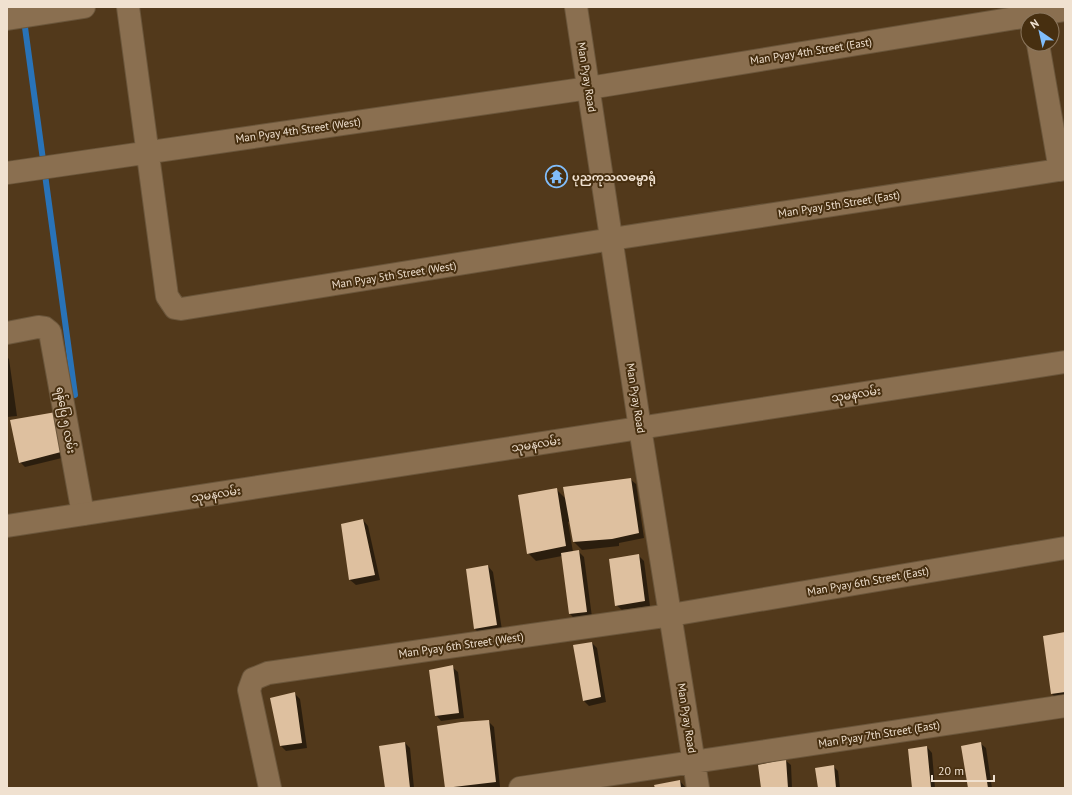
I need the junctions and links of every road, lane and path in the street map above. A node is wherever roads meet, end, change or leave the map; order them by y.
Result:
1 (84, 7) edge
2 (128, 7) edge
3 (576, 7) edge
4 (1065, 10) edge
5 (1049, 12) edge
6 (1020, 16) edge
7 (7, 19) edge
8 (1040, 52) edge
9 (589, 88) junction
10 (147, 152) junction
11 (1062, 169) edge
12 (7, 173) edge
13 (612, 239) junction
14 (7, 333) edge
15 (1065, 362) edge
16 (640, 428) junction
17 (83, 514) junction
18 (7, 526) edge
19 (1065, 548) edge
20 (671, 615) junction
21 (1065, 706) edge
22 (693, 762) junction
23 (270, 788) edge
24 (520, 788) edge
25 (698, 788) edge

1 - 7 street
2 - 10 street
3 - 9 street, Man Pyay Road
4 - 5 street, Man Pyay 4th Street (East)
6 - 9 street, Man Pyay 4th Street (East)
8 - 11 street
9 - 10 street, Man Pyay 4th Street (West)
9 - 13 street, Man Pyay Road
10 - 12 street, Man Pyay 4th Street (West)
10 - 13 street, Man Pyay 5th Street (West)
11 - 13 street, Man Pyay 5th Street (East)
13 - 16 street, Man Pyay Road
14 - 17 street, ရန်ပြေ ၅ လမ်း
15 - 16 street, သုမနလမ်း
16 - 17 street, သုမနလမ်း
16 - 20 street, Man Pyay Road
17 - 18 street, သုမနလမ်း
19 - 20 street, Man Pyay 6th Street (East)
20 - 22 street, Man Pyay Road
20 - 23 street, Man Pyay 6th Street (West)
21 - 22 street, Man Pyay 7th Street (East)
22 - 24 street, Man Pyay 7th Street (East)
22 - 25 street, Man Pyay Road

